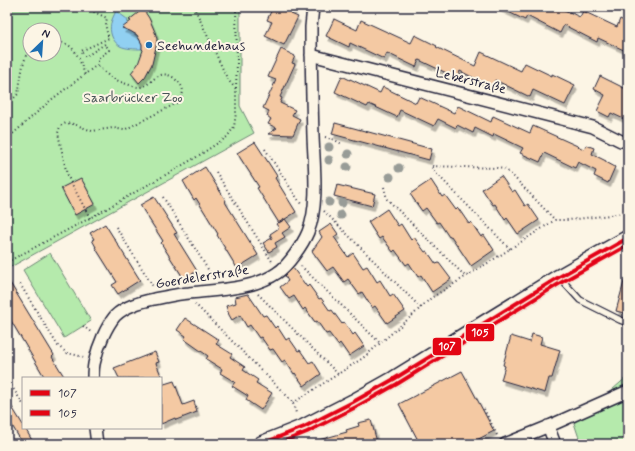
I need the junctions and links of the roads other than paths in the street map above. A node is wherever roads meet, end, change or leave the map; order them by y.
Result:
1 (314, 7) edge
2 (311, 55) junction
3 (620, 141) dead end
4 (628, 238) edge
5 (559, 277) junction
6 (628, 323) edge
7 (93, 377) edge
8 (628, 391) edge
9 (548, 426) junction
10 (95, 429) edge
11 (502, 441) edge
12 (97, 444) edge
13 (261, 444) edge
14 (555, 444) edge

1 - 2 street, Goerdelerstraße
2 - 3 street, Leberstraße
2 - 7 street, Goerdelerstraße
4 - 5 street
5 - 6 lane
5 - 13 street
8 - 9 street
9 - 11 street
9 - 14 street
10 - 12 street

